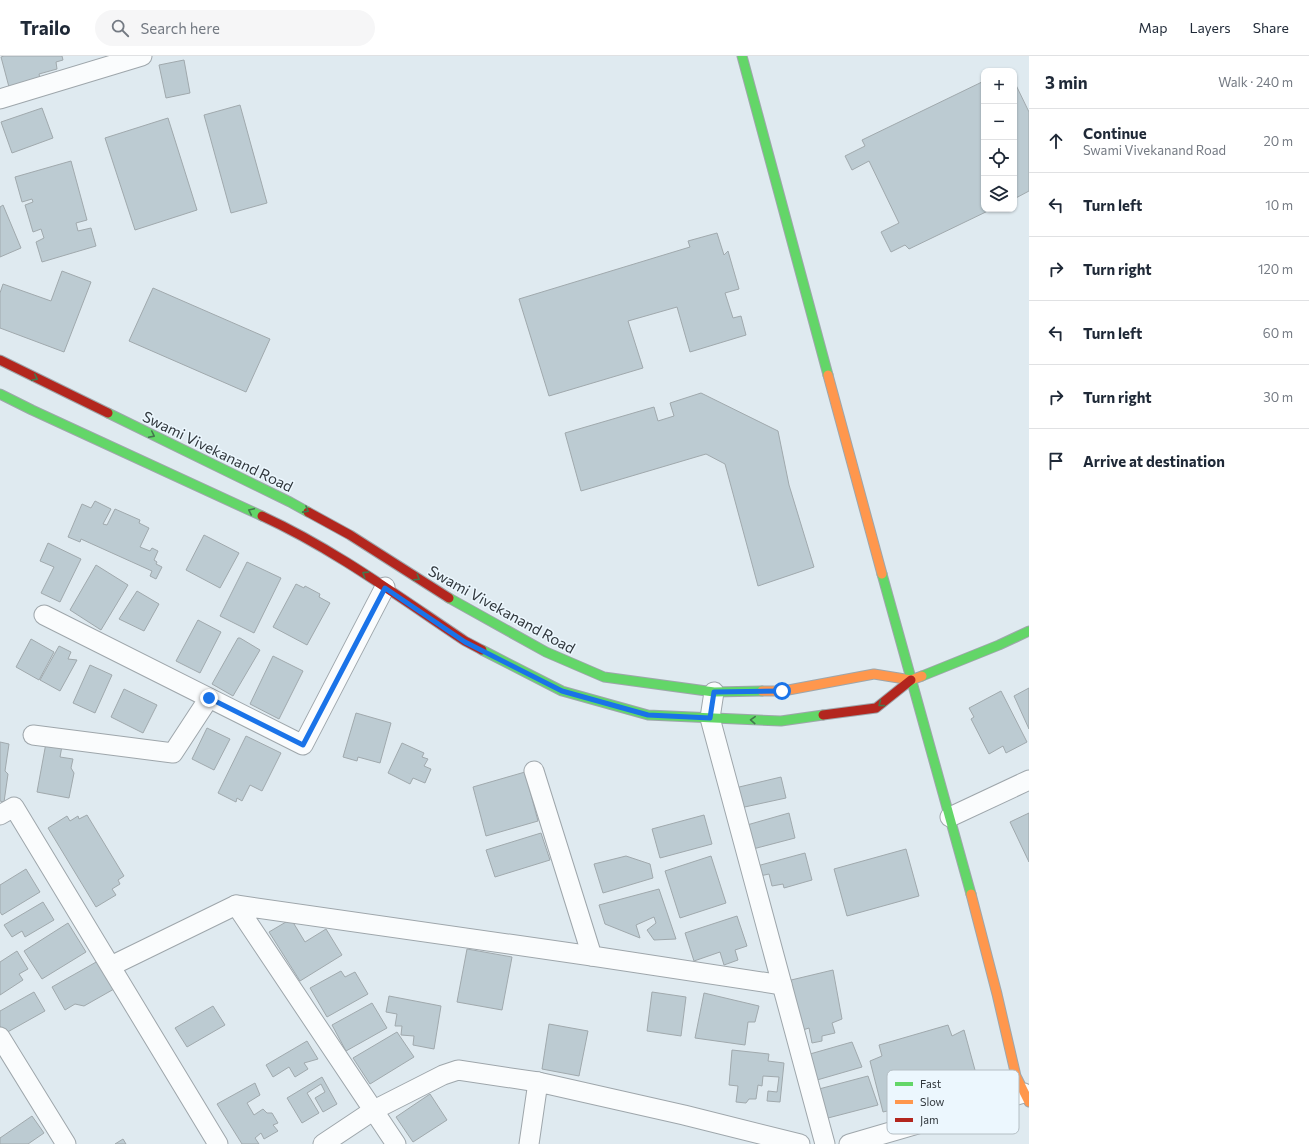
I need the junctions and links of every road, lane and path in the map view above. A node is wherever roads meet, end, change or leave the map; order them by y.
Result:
1 (142, 56) edge
2 (742, 56) edge
3 (0, 99) edge
4 (0, 360) edge
5 (0, 394) edge
6 (385, 588) junction
7 (44, 615) dead end
8 (1029, 631) edge
9 (912, 680) junction
10 (714, 692) junction
11 (209, 698) junction
12 (710, 718) junction
13 (33, 736) dead end
14 (534, 771) dead end
15 (1029, 780) edge
16 (0, 815) edge
17 (950, 817) junction
18 (236, 905) junction
19 (592, 956) junction
20 (110, 966) junction
21 (782, 985) junction
22 (0, 1037) edge
23 (1015, 1070) edge
24 (538, 1082) junction
25 (1019, 1082) edge
26 (1027, 1097) edge
27 (374, 1110) junction
28 (887, 1134) edge
29 (66, 1144) edge
30 (218, 1144) edge
31 (323, 1144) edge
32 (396, 1144) edge
33 (528, 1144) edge
34 (800, 1144) edge
35 (824, 1144) edge
36 (849, 1144) edge

1 - 3 street
2 - 9 main road
4 -> 10 main road, Swami Vivekanand Road
6 -> 5 main road
6 - 11 street
6 - 12 main road
7 - 11 street
8 - 9 main road
9 - 10 main road, Swami Vivekanand Road
9 -> 12 main road
9 - 17 main road
10 - 12 street
11 - 13 street
12 - 21 street
14 - 19 street
15 - 17 street
16 - 20 street
17 - 23 main road
18 - 19 street
18 - 20 street
18 - 27 street
19 - 21 street
20 - 30 street
21 - 35 street
22 - 29 street
24 - 27 street
24 - 33 street
24 - 34 street
25 - 26 main road
27 - 31 street
27 - 32 street
28 - 36 street

